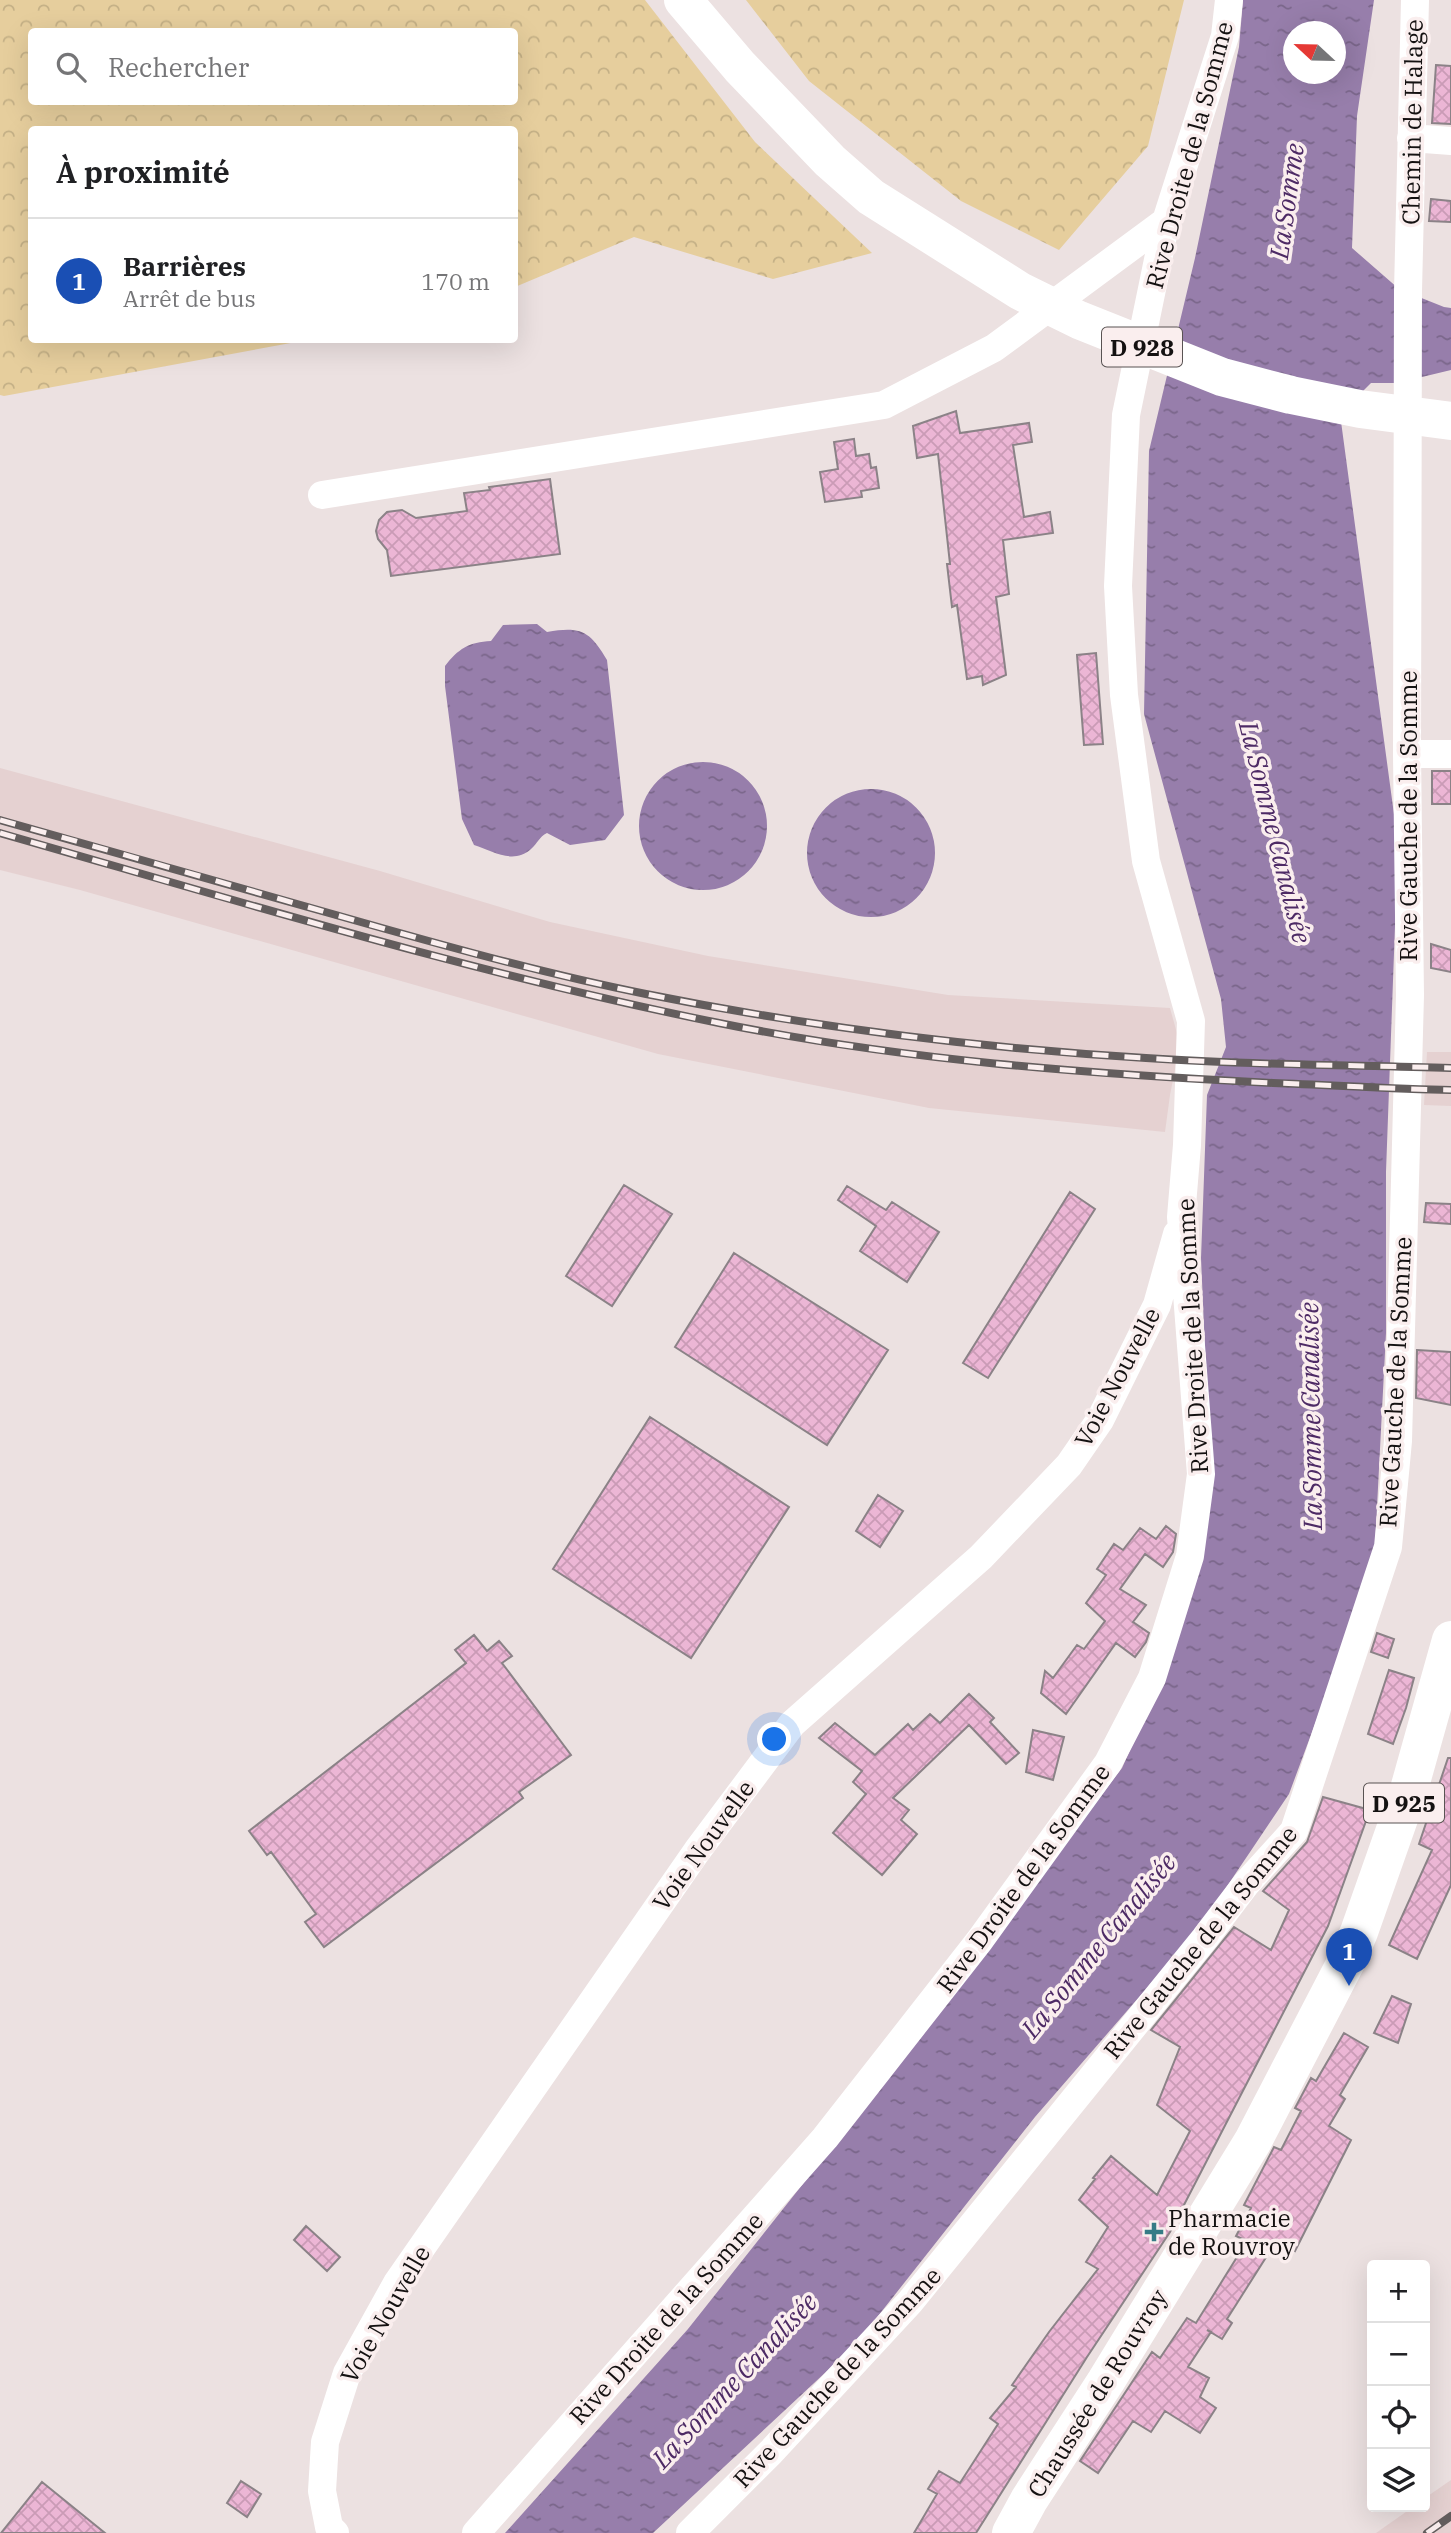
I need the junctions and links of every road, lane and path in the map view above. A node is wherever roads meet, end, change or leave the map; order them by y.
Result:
1 (683, 0) edge
2 (1229, 0) edge
3 (1415, 0) edge
4 (1411, 138) junction
5 (1451, 141) edge
6 (1166, 221) junction
7 (1409, 244) joint
8 (1448, 420) edge
9 (322, 495) dead end
10 (1407, 754) junction
11 (1451, 754) edge
12 (1181, 1217) junction
13 (1451, 1640) edge
14 (335, 2533) edge
15 (476, 2533) edge
16 (690, 2533) edge
17 (1011, 2533) edge

1 - 8 main road, D 928
2 - 6 street, Rive Droite de la Somme
3 - 4 street, Chemin de Halage
4 - 5 street
4 - 7 street, Chemin de Halage
6 - 9 street
6 - 12 street, Rive Droite de la Somme
7 - 10 street, Rive Gauche de la Somme
10 - 11 street
10 - 16 street, Rive Gauche de la Somme
12 - 14 street, Voie Nouvelle
12 - 15 street, Rive Droite de la Somme
13 - 17 main road, Chaussée de Rouvroy / D 925

